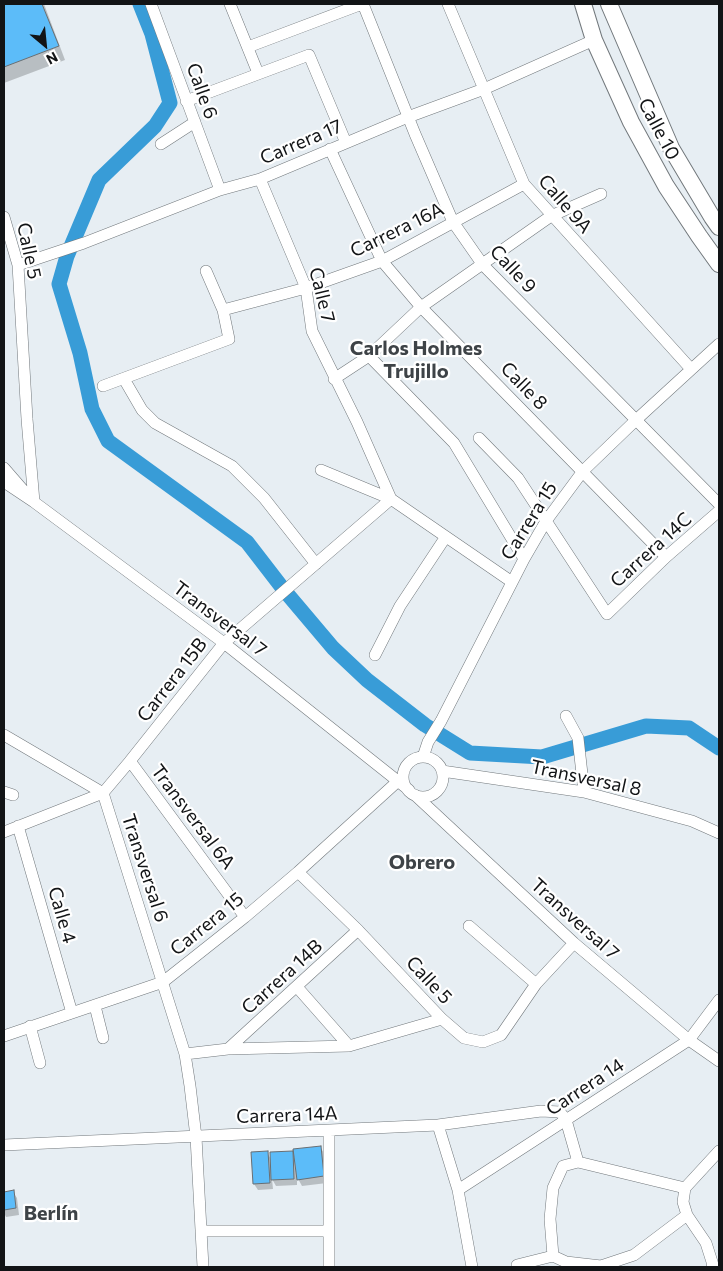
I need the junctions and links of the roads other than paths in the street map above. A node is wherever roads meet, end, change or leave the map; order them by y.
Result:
1 (151, 4) edge
2 (230, 4) edge
3 (362, 4) edge
4 (448, 4) edge
5 (583, 4) edge
6 (611, 4) edge
7 (345, 7) edge
8 (594, 40) junction
9 (248, 47) junction
10 (258, 74) junction
11 (484, 89) junction
12 (186, 101) junction
13 (408, 117) junction
14 (194, 122) junction
15 (346, 143) junction
16 (161, 144) dead end
17 (330, 149) junction
18 (260, 179) junction
19 (524, 184) junction
20 (220, 190) junction
21 (601, 194) dead end
22 (551, 216) junction
23 (4, 217) edge
24 (453, 222) junction
25 (719, 227) edge
26 (382, 261) junction
27 (719, 264) edge
28 (18, 265) junction
29 (483, 265) junction
30 (206, 271) dead end
31 (306, 288) junction
32 (421, 307) junction
33 (223, 310) junction
34 (719, 344) edge
35 (369, 356) junction
36 (691, 370) junction
37 (124, 379) junction
38 (334, 379) junction
39 (103, 386) dead end
40 (636, 420) junction
41 (479, 438) dead end
42 (4, 468) edge
43 (321, 470) dead end
44 (583, 471) junction
45 (4, 482) edge
46 (391, 499) junction
47 (34, 502) junction
48 (719, 504) edge
49 (719, 511) edge
50 (546, 521) junction
51 (445, 538) junction
52 (666, 557) junction
53 (524, 559) junction
54 (316, 564) junction
55 (512, 582) junction
56 (224, 643) junction
57 (375, 655) dead end
58 (566, 716) dead end
59 (4, 735) edge
60 (423, 757) junction
61 (130, 761) junction
62 (442, 771) junction
63 (397, 782) junction
64 (584, 792) junction
65 (103, 793) junction
66 (412, 793) junction
67 (18, 826) junction
68 (4, 832) edge
69 (719, 833) edge
70 (298, 872) junction
71 (245, 917) junction
72 (469, 926) dead end
73 (358, 930) junction
74 (574, 943) junction
75 (163, 982) junction
76 (536, 984) junction
77 (297, 987) junction
78 (719, 1000) edge
79 (95, 1006) junction
80 (72, 1013) junction
81 (442, 1019) junction
82 (30, 1026) junction
83 (4, 1036) edge
84 (103, 1038) dead end
85 (689, 1040) junction
86 (349, 1046) junction
87 (228, 1049) junction
88 (185, 1054) junction
89 (719, 1061) edge
90 (40, 1063) dead end
91 (566, 1120) junction
92 (438, 1126) junction
93 (329, 1131) junction
94 (196, 1136) junction
95 (4, 1145) edge
96 (719, 1151) edge
97 (578, 1162) junction
98 (685, 1188) junction
99 (458, 1190) junction
100 (687, 1214) junction
101 (201, 1230) junction
102 (329, 1230) junction
103 (554, 1256) junction
104 (517, 1265) dead end
105 (203, 1267) edge
106 (329, 1267) edge
107 (472, 1267) edge
108 (712, 1267) edge

1 - 12 street, Calle 6
2 - 9 street
3 - 7 street
3 - 13 street, Calle 9
4 - 11 street, Calle 9A
5 - 8 main road, Calle 10
6 - 25 main road, Calle 10
7 - 9 street
8 - 11 street, Carrera 17
8 - 27 main road, Calle 10
9 - 10 street
10 - 12 street
10 - 15 street
11 - 13 street, Carrera 17
11 - 19 street, Calle 9A
12 - 14 street, Calle 6
13 - 15 street, Carrera 17
13 - 24 street, Calle 9
14 - 16 street
14 - 20 street, Calle 6
15 - 17 street, Carrera 17
17 - 18 street, Carrera 17
17 - 26 street, Calle 8
18 - 20 street, Carrera 17
18 - 31 street, Calle 7
19 - 22 street, Calle 9A
19 - 24 street, Carrera 16A
20 - 28 street, Carrera 17
21 - 22 street
22 - 29 street
22 - 36 street, Calle 9A
23 - 28 street, Calle 5
24 - 26 street, Carrera 16A
24 - 29 street, Calle 9
26 - 31 street, Carrera 16A
26 - 32 street, Calle 8
28 - 47 street, Calle 5
29 - 32 street
29 - 40 street, Calle 9
30 - 33 street
31 - 33 street, Carrera 16A
31 - 38 street, Calle 7
32 - 35 street
32 - 44 street, Calle 8
33 - 37 street
34 - 36 street, Carrera 15
35 - 38 street
35 - 53 street
36 - 40 street, Carrera 15
37 - 39 street
37 - 54 street
38 - 46 street, Calle 7
40 - 44 street, Carrera 15
40 - 48 street, Calle 9
41 - 50 street
42 - 47 street
43 - 46 street
44 - 50 street, Carrera 15
44 - 52 street, Calle 8
45 - 47 street, Transversal 7
46 - 51 street
46 - 54 street, Carrera 15B
47 - 56 street, Transversal 7
49 - 52 street, Carrera 14C
50 - 52 street, Carrera 14C
50 - 53 street, Carrera 15
51 - 55 street
51 - 57 street
53 - 55 street, Carrera 15
54 - 56 street, Carrera 15B
55 - 60 street, Carrera 15
56 - 61 street, Carrera 15B
56 - 63 street, Transversal 7
58 - 64 street
59 - 65 street
60 - 62 street
60 - 66 street
61 - 65 street, Carrera 15B
61 - 71 street, Transversal 6A
62 - 64 street, Transversal 8
62 - 66 street
63 - 66 street, Transversal 7
63 - 70 street, Carrera 15
64 - 69 street, Transversal 8
65 - 67 street
65 - 75 street, Transversal 6
66 - 74 street, Transversal 7
67 - 68 street
67 - 80 street, Calle 4
70 - 71 street, Carrera 15
70 - 73 street, Calle 5
71 - 75 street, Carrera 15
72 - 76 street
73 - 77 street, Carrera 14B
73 - 81 street, Calle 5
74 - 76 street
74 - 85 street, Transversal 7
75 - 79 street, Carrera 15
75 - 88 street, Transversal 6
76 - 81 street, Calle 5
77 - 86 street
77 - 87 street, Carrera 14B
78 - 85 street, Carrera 14
79 - 80 street, Carrera 15
79 - 84 street
80 - 82 street, Carrera 15
81 - 86 street
82 - 83 street, Carrera 15
82 - 90 street
85 - 89 street, Transversal 7
85 - 91 street, Carrera 14
86 - 87 street
87 - 88 street
88 - 94 street, Transversal 6
91 - 92 street, Carrera 14A
91 - 97 street
91 - 99 street, Carrera 14
92 - 93 street, Carrera 14A
92 - 99 street
93 - 94 street, Carrera 14A
93 - 102 street
94 - 95 street, Carrera 14A
94 - 101 street, Transversal 6
96 - 98 street
97 - 98 street
97 - 103 street
98 - 100 street
99 - 107 street
100 - 103 street
100 - 108 street
101 - 102 street
101 - 105 street, Transversal 6
102 - 106 street
103 - 104 street

